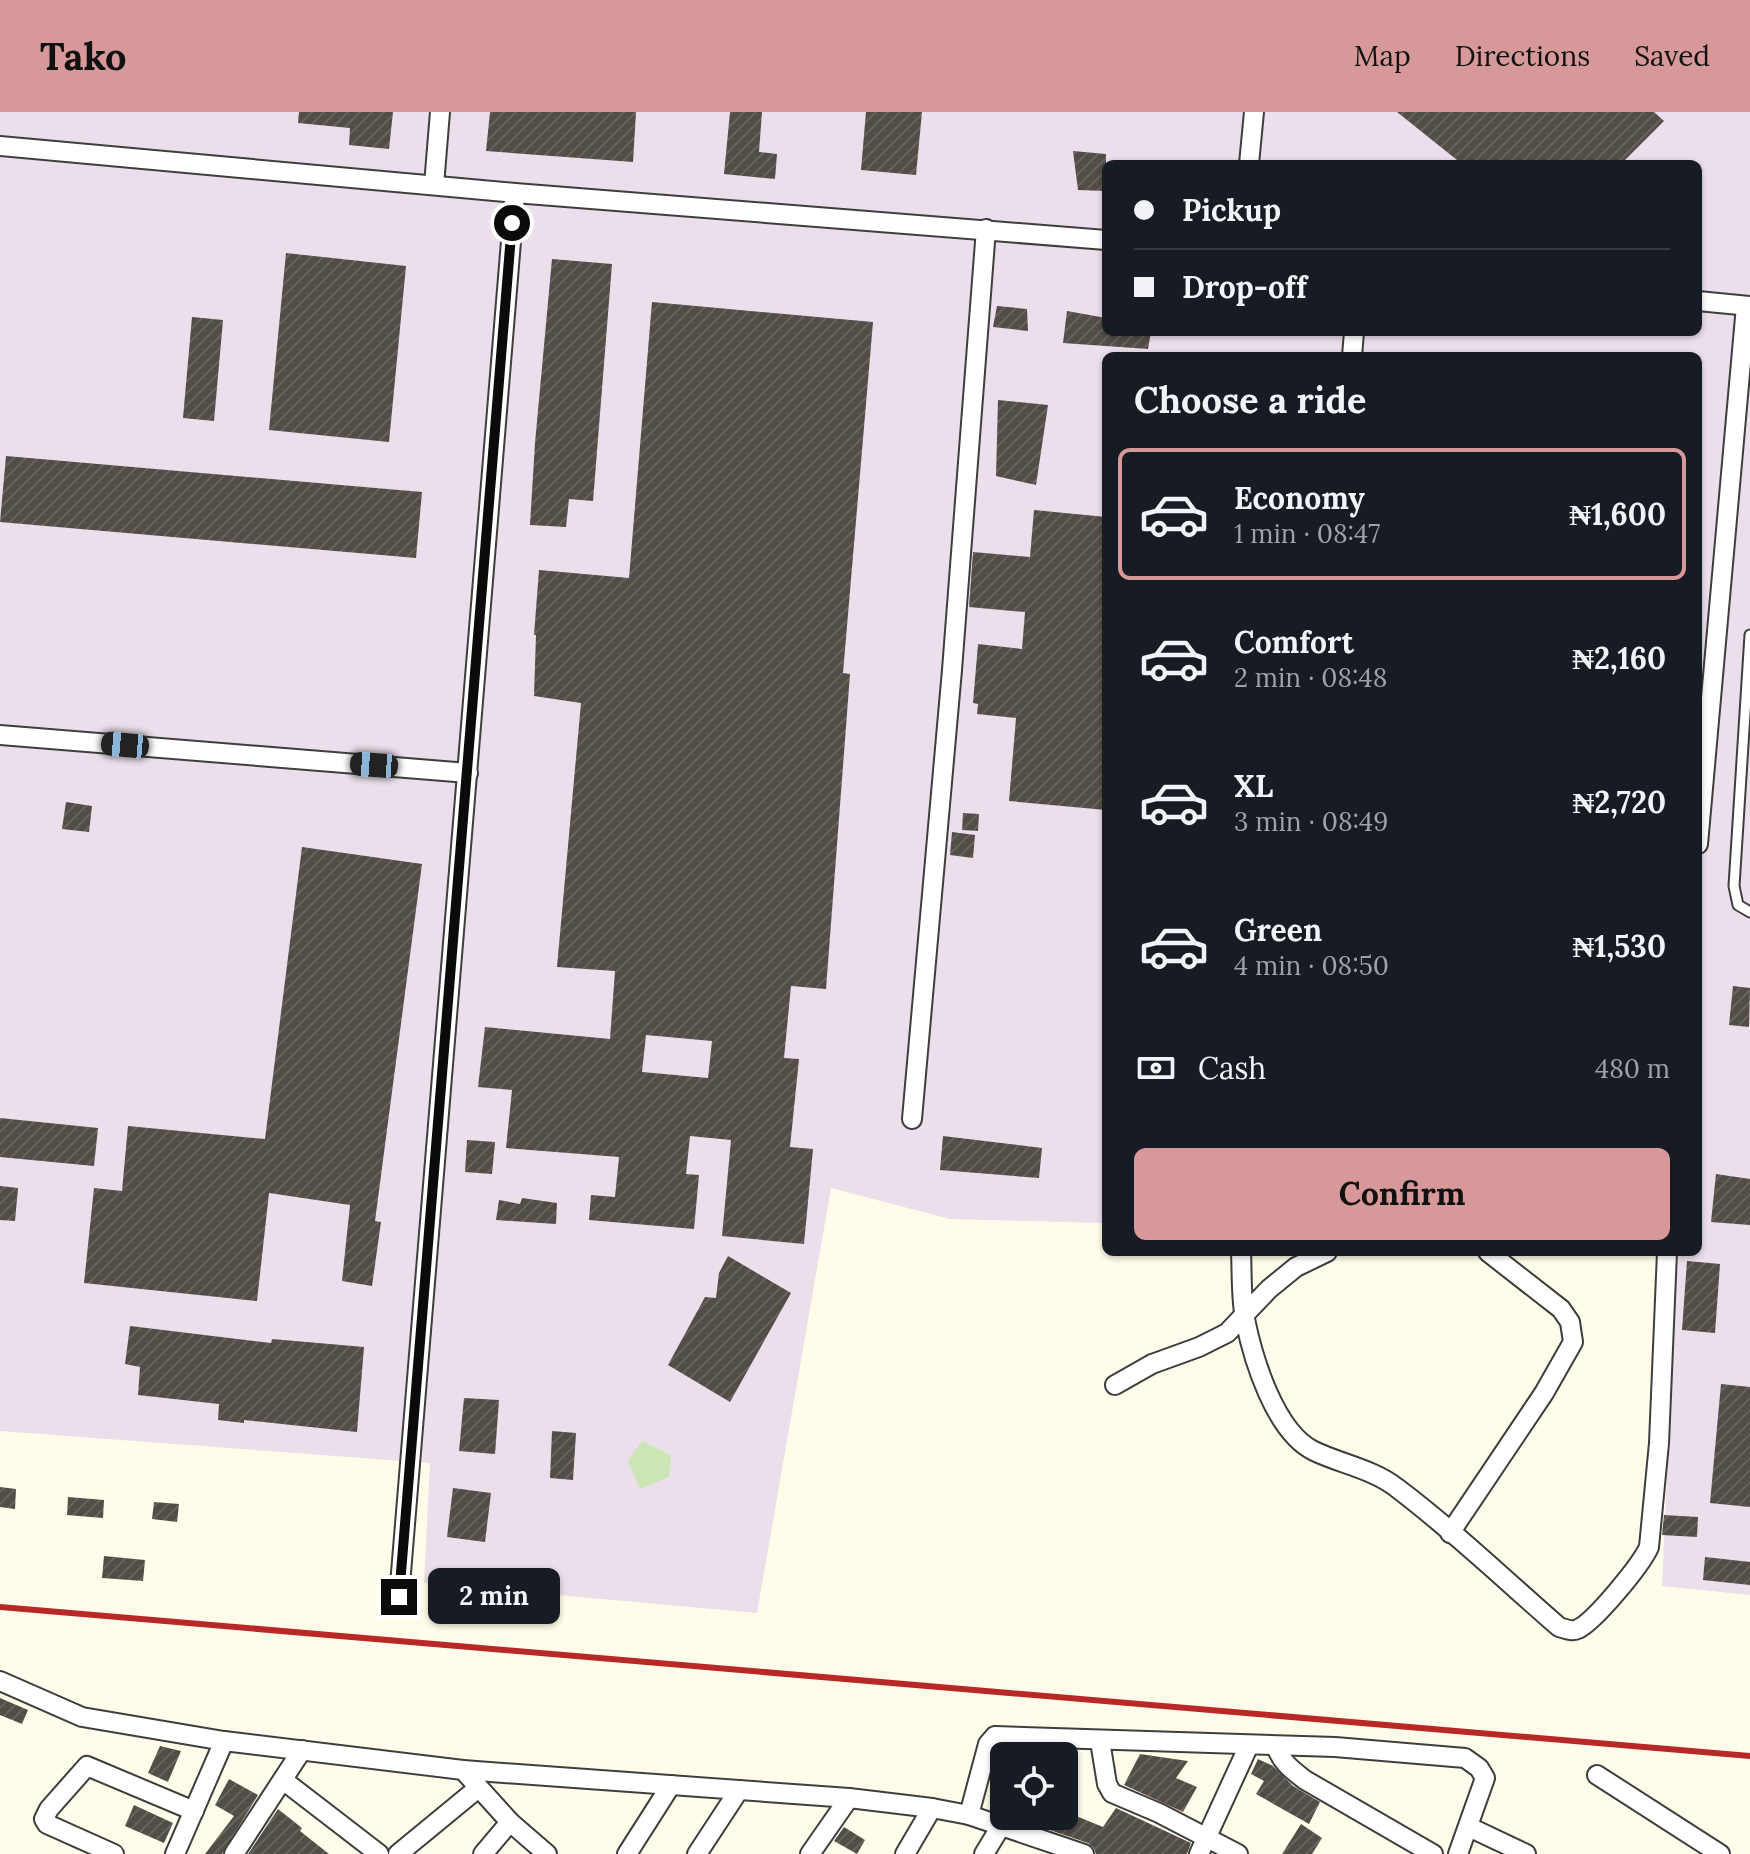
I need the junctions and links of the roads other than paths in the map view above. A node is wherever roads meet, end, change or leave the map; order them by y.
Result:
1 (440, 112) edge
2 (1254, 112) edge
3 (0, 146) edge
4 (1249, 160) edge
5 (434, 185) junction
6 (515, 193) junction
7 (986, 229) junction
8 (1102, 240) edge
9 (1702, 301) edge
10 (1748, 306) edge
11 (1750, 635) edge
12 (0, 735) edge
13 (468, 773) junction
14 (1702, 801) edge
15 (1750, 912) edge
16 (912, 1119) dead end
17 (1241, 1256) edge
18 (1319, 1256) edge
19 (1493, 1256) edge
20 (1667, 1256) edge
21 (1244, 1317) junction
22 (1115, 1385) dead end
23 (1450, 1533) junction
24 (399, 1597) dead end
25 (0, 1681) edge
26 (224, 1741) junction
27 (1100, 1741) junction
28 (1249, 1745) junction
29 (1276, 1746) junction
30 (302, 1750) junction
31 (463, 1770) junction
32 (1597, 1775) dead end
33 (283, 1780) junction
34 (671, 1785) junction
35 (477, 1789) junction
36 (739, 1790) junction
37 (849, 1798) junction
38 (932, 1808) junction
39 (194, 1811) junction
40 (969, 1815) junction
41 (510, 1822) junction
42 (990, 1822) edge
43 (1469, 1827) junction
44 (999, 1830) edge
45 (1013, 1830) edge
46 (1202, 1845) edge
47 (114, 1854) edge
48 (175, 1854) edge
49 (234, 1854) edge
50 (379, 1854) edge
51 (398, 1854) edge
52 (483, 1854) edge
53 (547, 1854) edge
54 (627, 1854) edge
55 (697, 1854) edge
56 (810, 1854) edge
57 (905, 1854) edge
58 (984, 1854) edge
59 (1084, 1854) edge
60 (1238, 1854) edge
61 (1433, 1854) edge
62 (1458, 1854) edge
63 (1526, 1854) edge
64 (1720, 1854) edge

1 - 5 street
2 - 4 street
3 - 5 street
5 - 6 street
6 - 7 street
6 - 13 street
7 - 8 street
7 - 16 street
9 - 10 street
10 - 14 street
11 - 15 lane
12 - 13 street
13 - 24 street
17 - 21 street
18 - 21 street
19 - 23 street
20 - 23 street
21 - 22 street
21 - 23 street
25 - 26 street
26 - 30 street
26 - 39 street
27 - 28 street
27 - 40 street
27 - 46 street
28 - 29 street
28 - 46 street
29 - 43 street
29 - 61 street
30 - 31 street
30 - 33 street
31 - 34 street
31 - 35 street
32 - 64 street
33 - 49 street
33 - 50 street
34 - 36 street
34 - 54 street
35 - 41 street
35 - 51 street
36 - 37 street
36 - 55 street
37 - 38 street
37 - 56 street
38 - 40 street
38 - 57 street
39 - 47 street
39 - 48 street
40 - 42 street
41 - 52 street
41 - 53 street
43 - 62 street
43 - 63 street
44 - 58 street
45 - 59 street
46 - 60 street

